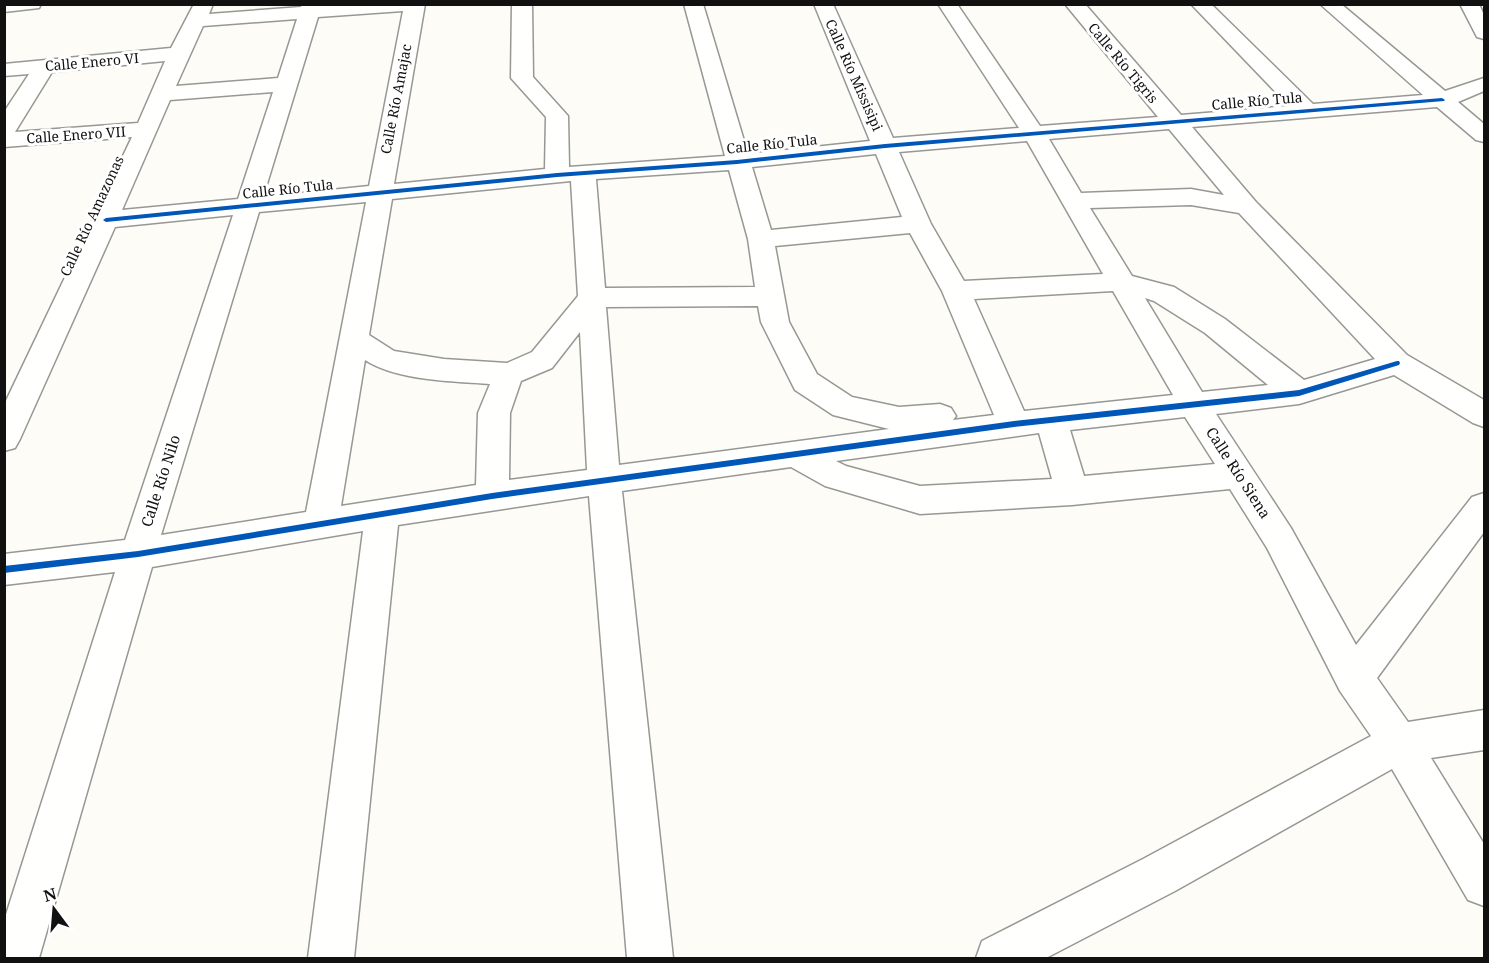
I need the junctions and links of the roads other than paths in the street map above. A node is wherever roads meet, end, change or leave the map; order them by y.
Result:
1 (32, 4) edge
2 (522, 4) edge
3 (693, 4) edge
4 (823, 4) edge
5 (947, 4) edge
6 (1074, 4) edge
7 (1200, 4) edge
8 (1329, 4) edge
9 (415, 5) edge
10 (1468, 5) edge
11 (4, 6) edge
12 (311, 9) edge
13 (200, 13) edge
14 (1485, 33) edge
15 (178, 54) junction
16 (44, 67) junction
17 (4, 70) edge
18 (287, 84) junction
19 (1485, 84) edge
20 (162, 94) junction
21 (1442, 100) junction
22 (1307, 111) junction
23 (1172, 121) junction
24 (1479, 127) edge
25 (147, 129) junction
26 (4, 131) edge
27 (1034, 134) junction
28 (4, 140) edge
29 (885, 146) junction
30 (737, 162) junction
31 (570, 174) junction
32 (379, 193) junction
33 (1074, 201) junction
34 (248, 207) junction
35 (1247, 207) junction
36 (106, 220) junction
37 (918, 224) junction
38 (761, 239) junction
39 (1120, 282) junction
40 (956, 291) junction
41 (771, 296) junction
42 (591, 298) junction
43 (353, 339) junction
44 (1397, 363) junction
45 (509, 374) junction
46 (16, 390) edge
47 (1299, 393) junction
48 (1194, 405) junction
49 (1485, 415) edge
50 (1011, 417) junction
51 (1051, 420) junction
52 (4, 439) edge
53 (798, 456) junction
54 (1239, 475) junction
55 (604, 481) junction
56 (1072, 491) junction
57 (492, 496) junction
58 (1485, 507) edge
59 (382, 515) junction
60 (321, 523) junction
61 (138, 554) junction
62 (4, 570) edge
63 (1354, 678) junction
64 (1485, 730) edge
65 (1399, 743) junction
66 (1485, 884) edge
67 (16, 958) edge
68 (332, 958) edge
69 (650, 958) edge
70 (999, 958) edge

1 - 11 street
2 - 31 street
3 - 30 street
4 - 29 street, Calle Río Missisipi
5 - 27 street, Calle Río Siena
6 - 23 street, Calle Río Tigris
7 - 22 street
8 - 21 street
9 - 12 street
9 - 32 street, Calle Río Amajac
10 - 14 street
12 - 13 street
12 - 18 street, Calle Río Nilo
13 - 15 street, Calle Río Amazonas
15 - 16 street, Calle Enero VI
15 - 20 street, Calle Río Amazonas
16 - 17 street, Calle Enero VI
16 - 26 street
18 - 20 street
18 - 34 street, Calle Río Nilo
19 - 21 street, Calle Río Tula
20 - 25 street, Calle Río Amazonas
21 - 22 street, Calle Río Tula
21 - 24 street
22 - 23 street, Calle Río Tula
23 - 27 street, Calle Río Tula
23 - 35 street, Calle Río Tigris
25 - 28 street, Calle Enero VII
25 - 36 street, Calle Río Amazonas
27 - 29 street, Calle Río Tula
27 - 33 street, Calle Río Siena
29 - 30 street, Calle Río Tula
29 - 37 street, Calle Río Missisipi
30 - 31 street, Calle Río Tula
30 - 38 street
31 - 32 street, Calle Río Tula
31 - 42 street
32 - 34 street, Calle Río Tula
32 - 43 street, Calle Río Amajac
33 - 35 street
33 - 39 street, Calle Río Siena
34 - 36 street, Calle Río Tula
34 - 61 street, Calle Río Nilo
35 - 44 street, Calle Río Tigris
36 - 46 street, Calle Río Amazonas
37 - 38 street
37 - 40 street, Calle Río Missisipi
38 - 41 street
39 - 40 street
39 - 47 street
39 - 48 street, Calle Río Siena
40 - 50 street, Calle Río Missisipi
41 - 42 street
41 - 50 street
42 - 45 street
42 - 55 street
43 - 45 street
43 - 60 street, Calle Río Amajac
44 - 47 street
44 - 49 street, Calle Río Tigris
45 - 57 street
46 - 52 street, Calle Río Amazonas
47 - 48 street
48 - 51 street
48 - 54 street, Calle Río Siena
50 - 51 street
50 - 53 street
51 - 56 street
53 - 55 street
53 - 56 street
54 - 56 street
54 - 63 street, Calle Río Siena
55 - 57 street
55 - 69 street
57 - 59 street
58 - 63 street
59 - 60 street
59 - 68 street
60 - 61 street
61 - 62 street
61 - 67 street, Calle Río Nilo
63 - 65 street, Calle Río Siena
64 - 65 street
65 - 66 street, Calle Río Siena
65 - 70 street

